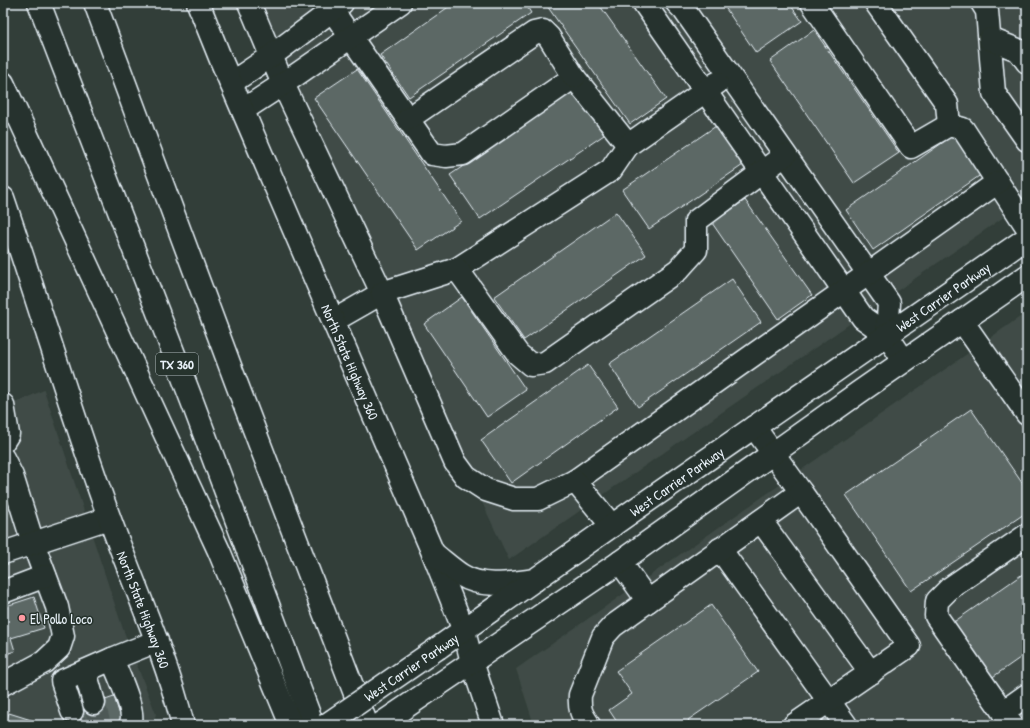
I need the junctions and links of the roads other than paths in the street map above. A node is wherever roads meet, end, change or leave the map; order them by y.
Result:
1 (38, 3) edge
2 (95, 3) edge
3 (198, 3) edge
4 (249, 3) edge
5 (400, 3) edge
6 (644, 3) edge
7 (678, 3) edge
8 (812, 3) edge
9 (876, 3) edge
10 (982, 3) edge
11 (337, 6) edge
12 (351, 37) junction
13 (990, 40) junction
14 (271, 56) junction
15 (1027, 62) edge
16 (730, 74) junction
17 (574, 77) junction
18 (3, 83) edge
19 (231, 83) junction
20 (283, 84) junction
21 (705, 91) junction
22 (243, 110) junction
23 (408, 119) junction
24 (949, 125) junction
25 (1026, 136) edge
26 (628, 145) junction
27 (785, 155) junction
28 (761, 172) junction
29 (998, 182) junction
30 (4, 207) edge
31 (1027, 227) edge
32 (9, 236) edge
33 (1027, 238) edge
34 (457, 269) junction
35 (868, 273) junction
36 (1027, 276) edge
37 (844, 291) junction
38 (382, 293) junction
39 (333, 321) junction
40 (962, 321) junction
41 (887, 335) junction
42 (904, 361) junction
43 (3, 405) edge
44 (1027, 414) edge
45 (754, 427) junction
46 (3, 442) edge
47 (773, 453) junction
48 (3, 458) edge
49 (575, 481) junction
50 (800, 492) junction
51 (109, 518) junction
52 (761, 521) junction
53 (612, 526) junction
54 (1027, 535) edge
55 (33, 543) junction
56 (720, 549) junction
57 (3, 553) edge
58 (433, 553) junction
59 (620, 562) junction
60 (45, 576) junction
61 (536, 580) junction
62 (3, 592) edge
63 (648, 601) junction
64 (464, 631) junction
65 (158, 641) junction
66 (61, 642) junction
67 (112, 659) junction
68 (472, 662) junction
69 (3, 669) edge
70 (85, 671) junction
71 (871, 673) junction
72 (3, 684) edge
73 (174, 690) junction
74 (1027, 695) edge
75 (829, 701) junction
76 (94, 704) tunnel mouth
77 (72, 711) tunnel mouth
78 (1008, 718) edge
79 (130, 725) edge
80 (176, 725) edge
81 (183, 725) edge
82 (291, 725) edge
83 (314, 725) edge
84 (326, 725) edge
85 (367, 725) edge
86 (379, 725) edge
87 (493, 725) edge
88 (589, 725) edge
89 (794, 725) edge
90 (846, 725) edge

1 - 83 main road, TX 360
2 - 85 main road
3 - 19 main road, North State Highway 360
4 - 14 main road
5 - 12 main road
6 - 21 main road
7 - 16 main road
8 - 24 main road
9 - 24 main road
10 - 13 main road
11 - 12 main road
11 - 14 main road
12 - 20 main road
12 - 23 main road
13 - 15 main road
13 - 25 main road
14 - 19 main road
14 - 20 main road
16 - 21 main road
16 - 27 main road
17 - 23 main road
17 - 23 main road
17 - 26 main road
18 - 82 main road
19 - 22 main road, North State Highway 360
20 - 22 main road
20 - 38 main road
21 - 26 main road
21 - 28 main road
22 - 39 main road, North State Highway 360
24 - 29 main road
26 - 34 main road
27 - 28 main road
27 - 35 main road
28 - 34 main road
28 - 37 main road
29 - 31 main road
29 - 35 main road
30 - 32 main road, North State Highway 360
32 - 51 main road, North State Highway 360
33 - 41 main road, West Carrier Parkway
34 - 38 main road
35 - 37 main road
35 - 41 main road
36 - 40 main road
37 - 41 main road
37 - 49 main road
38 - 39 main road
38 - 49 main road
39 - 58 main road, North State Highway 360
40 - 42 main road
40 - 44 main road
41 - 42 main road
41 - 45 main road, West Carrier Parkway
42 - 47 main road
43 - 46 main road
45 - 47 main road
45 - 53 main road, West Carrier Parkway
47 - 50 main road
47 - 59 main road
48 - 55 main road
49 - 53 main road
50 - 52 main road
50 - 71 main road
51 - 55 main road
51 - 65 main road, North State Highway 360
52 - 56 main road
52 - 71 main road
53 - 61 main road, West Carrier Parkway
54 - 78 main road
55 - 57 main road
55 - 60 main road
56 - 63 main road
56 - 75 main road
58 - 61 main road
58 - 64 main road, North State Highway 360
59 - 63 main road
59 - 68 main road
60 - 62 main road
60 - 66 main road
61 - 64 main road, West Carrier Parkway
63 - 88 main road
64 - 68 main road, North State Highway 360
64 - 84 main road, West Carrier Parkway, bridge
65 - 67 main road
65 - 73 main road, North State Highway 360
66 - 69 main road
66 - 72 main road
67 - 70 main road
67 - 79 main road
68 - 86 main road
68 - 87 main road, North State Highway 360
70 - 76 main road
70 - 77 main road
71 - 75 main road
73 - 80 main road
73 - 81 main road, North State Highway 360
74 - 78 main road
75 - 89 main road
75 - 90 main road

